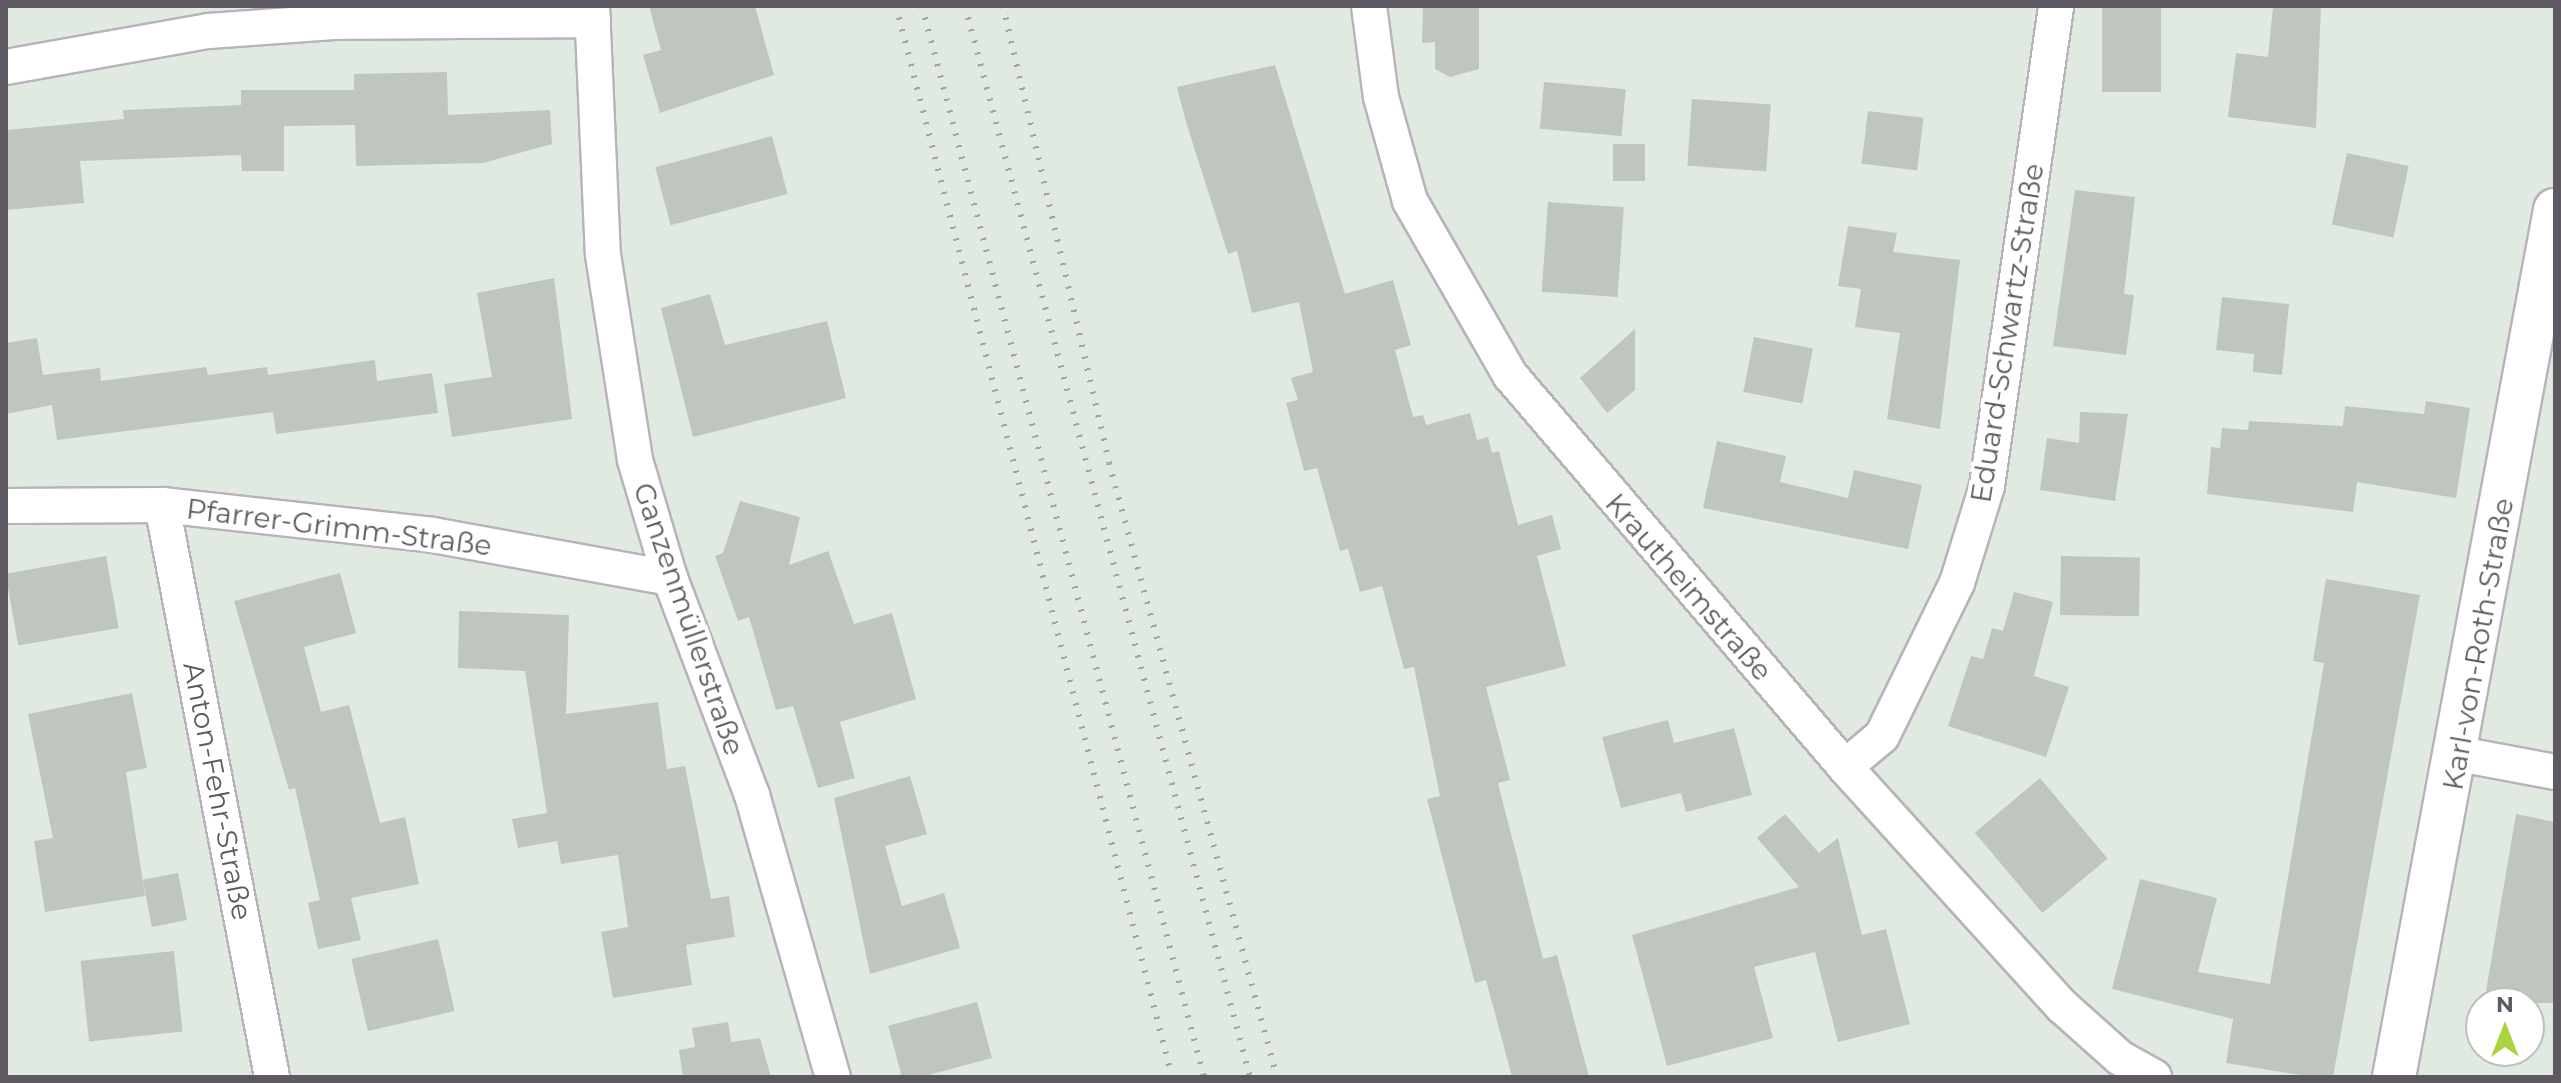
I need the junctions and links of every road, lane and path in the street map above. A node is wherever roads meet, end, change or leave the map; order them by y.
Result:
1 (1369, 6) edge
2 (2056, 6) edge
3 (593, 13) edge
4 (6, 67) edge
5 (2555, 210) edge
6 (162, 505) junction
7 (6, 506) edge
8 (670, 578) junction
9 (2459, 754) junction
10 (1845, 767) junction
11 (2555, 772) edge
12 (2113, 1068) edge
13 (272, 1077) edge
14 (833, 1077) edge
15 (2154, 1077) edge
16 (2394, 1077) edge

1 - 10 street, Krautheimstraße
2 - 10 street, Eduard-Schwartz-Straße
3 - 4 street
3 - 8 street, Ganzenmüllerstraße
5 - 9 street, Karl-von-Roth-Straße
6 - 7 street, Pfarrer-Grimm-Straße
6 - 8 street, Pfarrer-Grimm-Straße
6 - 13 street, Anton-Fehr-Straße
8 - 14 street, Ganzenmüllerstraße
9 - 11 street
9 - 16 street, Karl-von-Roth-Straße
10 - 12 street, Krautheimstraße
12 - 15 street, Krautheimstraße

